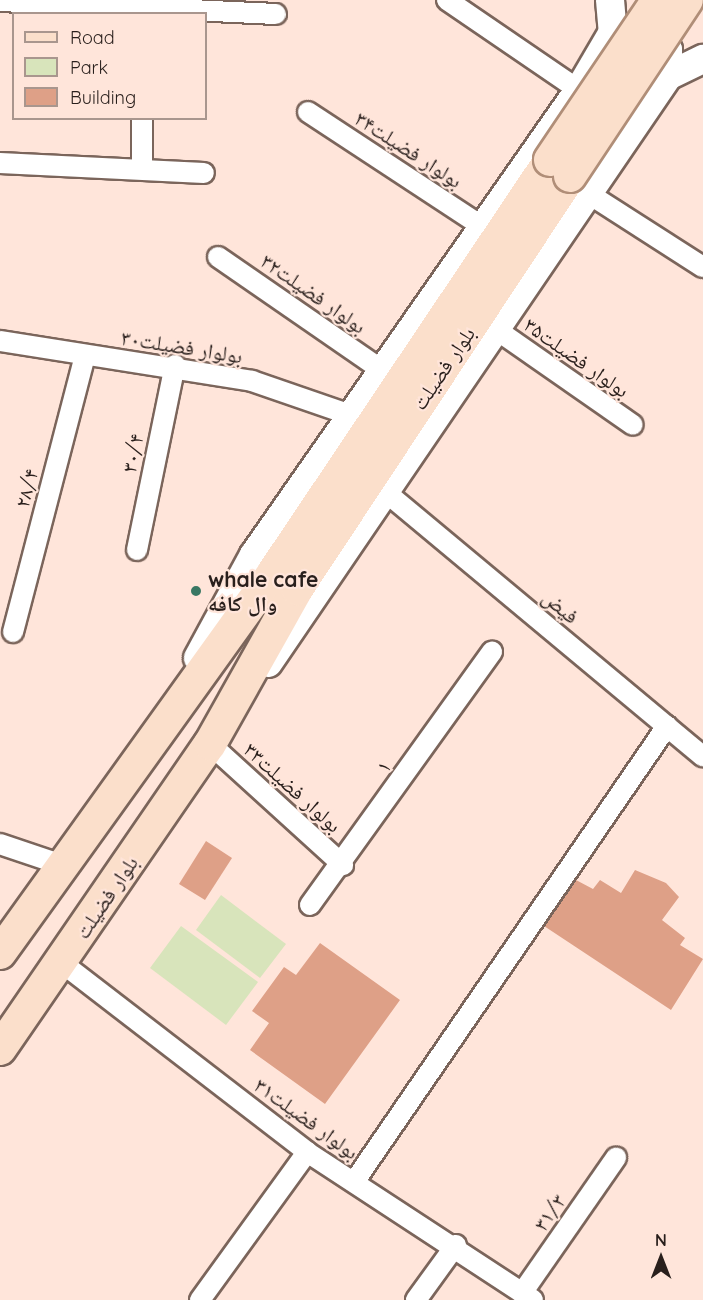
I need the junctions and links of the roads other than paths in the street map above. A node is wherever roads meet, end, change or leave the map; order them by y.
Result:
1 (447, 0) edge
2 (610, 0) edge
3 (658, 0) edge
4 (687, 0) edge
5 (0, 1) edge
6 (144, 10) edge
7 (276, 14) dead end
8 (613, 32) junction
9 (703, 60) edge
10 (668, 76) junction
11 (579, 90) junction
12 (308, 112) dead end
13 (142, 120) edge
14 (0, 163) edge
15 (142, 168) junction
16 (204, 173) dead end
17 (586, 192) junction
18 (483, 227) junction
19 (218, 256) dead end
20 (703, 267) edge
21 (494, 328) junction
22 (0, 341) edge
23 (85, 356) junction
24 (175, 365) junction
25 (382, 370) junction
26 (351, 415) junction
27 (633, 425) dead end
28 (388, 494) junction
29 (137, 550) dead end
30 (285, 580) junction
31 (13, 632) dead end
32 (492, 652) dead end
33 (170, 710) junction
34 (666, 726) junction
35 (210, 744) junction
36 (703, 756) edge
37 (0, 844) edge
38 (59, 864) junction
39 (343, 865) junction
40 (310, 905) dead end
41 (0, 953) edge
42 (62, 963) junction
43 (0, 1049) edge
44 (307, 1152) junction
45 (616, 1158) dead end
46 (354, 1182) junction
47 (456, 1245) junction
48 (528, 1296) edge
49 (200, 1300) edge
50 (416, 1300) edge

1 - 11 street
2 - 8 main road
3 - 30 main road, بلوار فضیلت, bridge
4 - 30 main road, بلوار فضیلت, bridge
5 - 6 street
6 - 7 street
8 - 10 main road
8 - 11 main road, بلوار فضیلت
9 - 10 main road
10 - 17 main road, بلوار فضیلت
11 - 18 main road, بلوار فضیلت
12 - 18 street, بولوار فضیلت۳۴
13 - 15 street
14 - 15 street
15 - 16 street
17 - 20 street
17 - 21 main road, بلوار فضیلت
18 - 25 main road, بلوار فضیلت
19 - 25 street, بولوار فضیلت۳۲
21 - 27 street, بولوار فضیلت۳۵
21 - 28 main road, بلوار فضیلت
22 - 23 street, بولوار فضیلت۳۰
23 - 24 street, بولوار فضیلت۳۰
23 - 31 street, ۲۸/۴
24 - 26 street, بولوار فضیلت۳۰
24 - 29 street, ۳۰/۴
25 - 26 main road, بلوار فضیلت
26 - 33 main road, بلوار فضیلت
28 - 34 street, فیض
28 - 35 main road, بلوار فضیلت
30 - 33 main road, بلوار فضیلت
30 - 35 main road, بلوار فضیلت
32 - 39 street, ۱
33 - 38 main road, بلوار فضیلت
34 - 36 street, فیض
34 - 46 street
35 - 39 street, بولوار فضیلت۳۳
35 - 42 main road, بلوار فضیلت
37 - 38 street
38 - 41 main road, بلوار فضیلت
39 - 40 street, ۱
42 - 43 main road, بلوار فضیلت
42 - 44 street, بولوار فضیلت۳۱
44 - 46 street, بولوار فضیلت۳۱
44 - 49 street
45 - 48 street, ۳۱/۳
46 - 47 street, بولوار فضیلت۳۱
47 - 48 street, بولوار فضیلت۳۱
47 - 50 street

